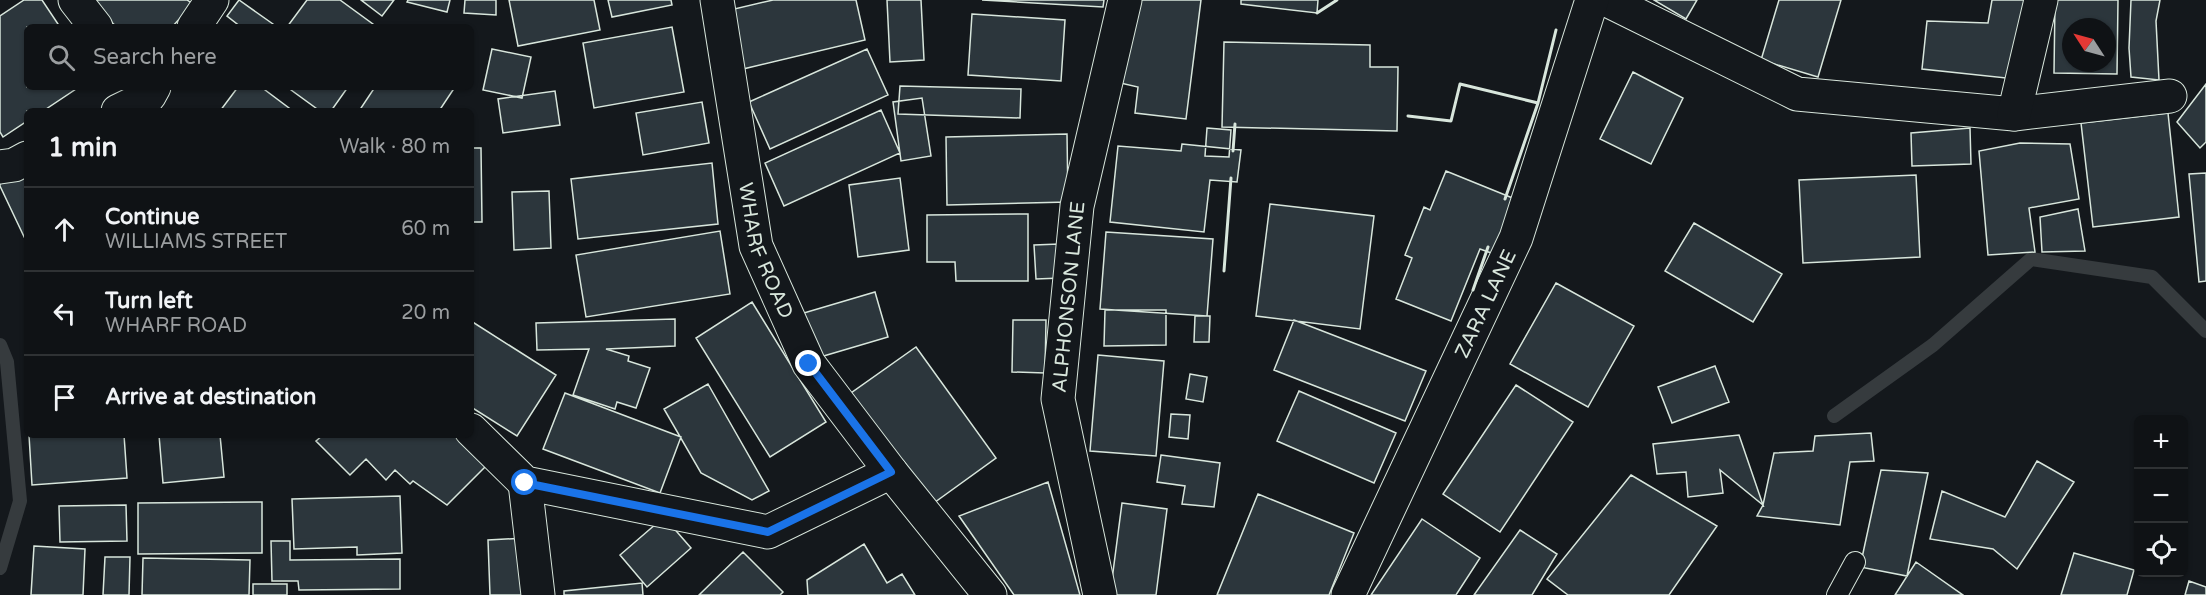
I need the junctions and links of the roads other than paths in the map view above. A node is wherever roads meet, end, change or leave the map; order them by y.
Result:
1 (75, 0) edge
2 (212, 0) edge
3 (717, 0) edge
4 (1125, 0) edge
5 (1592, 0) edge
6 (1607, 0) edge
7 (2041, 0) edge
8 (94, 24) edge
9 (196, 24) edge
10 (152, 95) edge
11 (2170, 96) dead end
12 (124, 108) edge
13 (2014, 114) junction
14 (24, 160) edge
15 (0, 167) edge
16 (474, 433) edge
17 (891, 472) junction
18 (525, 483) junction
19 (1855, 562) dead end
20 (538, 595) edge
21 (990, 595) edge
22 (1100, 595) edge
23 (1348, 595) edge
24 (1837, 595) edge

1 - 8 street
2 - 9 street
3 - 17 street, WHARF ROAD
4 - 22 street, ALPHONSON LANE
5 - 23 street, ZARA LANE
6 - 13 street
7 - 13 street
10 - 12 street
11 - 13 street
14 - 15 street
16 - 18 street
17 - 18 street
17 - 21 street, WHARF ROAD
18 - 20 street
19 - 24 lane

